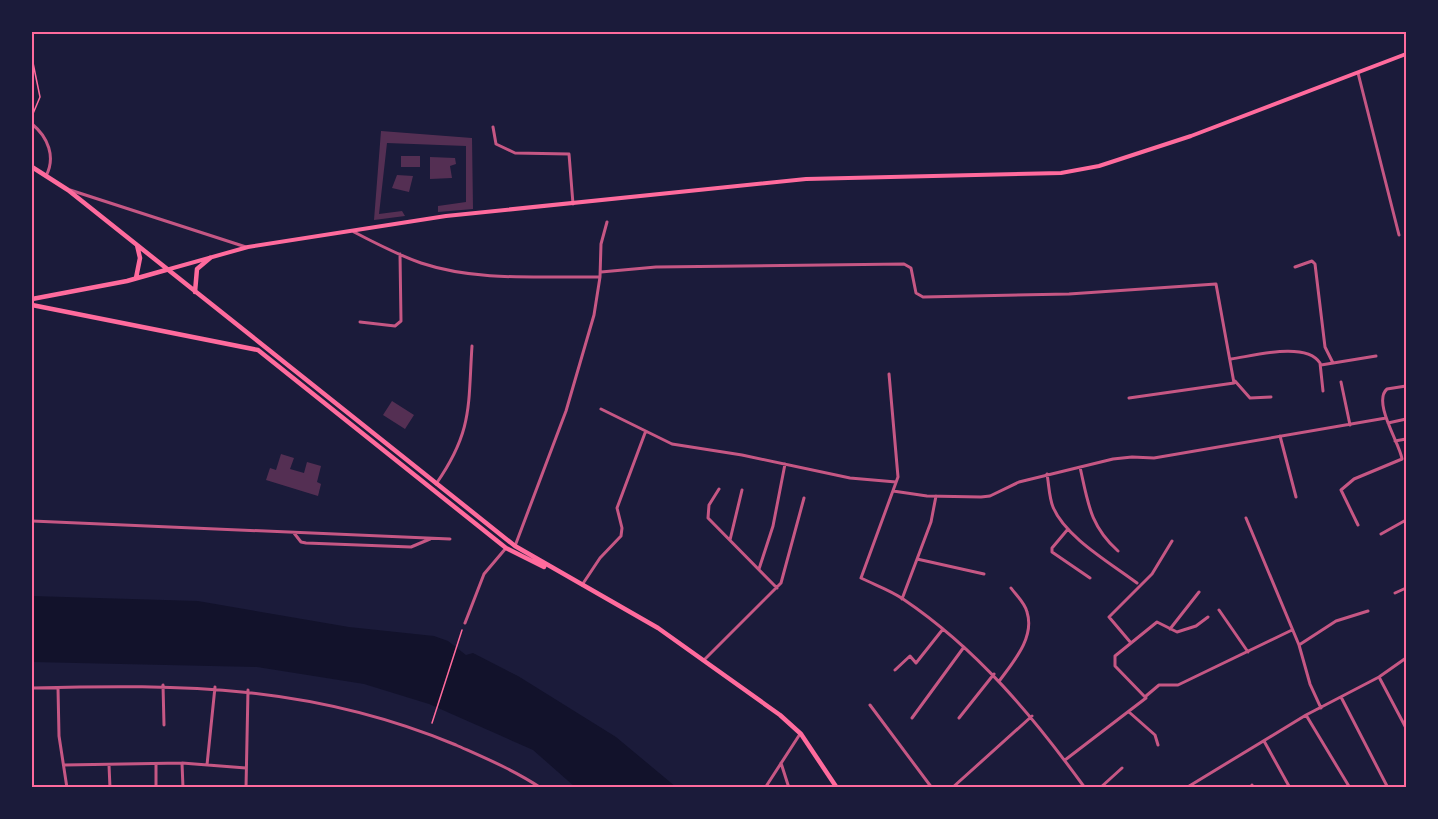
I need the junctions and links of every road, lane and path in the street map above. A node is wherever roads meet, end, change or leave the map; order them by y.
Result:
1 (1407, 54) edge
2 (32, 58) edge
3 (1358, 73) junction
4 (32, 116) edge
5 (32, 124) edge
6 (493, 127) dead end
7 (32, 167) edge
8 (46, 176) junction
9 (68, 190) junction
10 (573, 204) junction
11 (608, 222) dead end
12 (354, 232) junction
13 (1399, 235) dead end
14 (137, 245) junction
15 (248, 247) junction
16 (400, 254) junction
17 (210, 258) junction
18 (1295, 267) dead end
19 (166, 270) junction
20 (601, 272) junction
21 (600, 277) junction
22 (136, 279) junction
23 (195, 292) junction
24 (32, 300) edge
25 (32, 305) edge
26 (360, 322) dead end
27 (472, 346) dead end
28 (259, 347) junction
29 (276, 356) junction
30 (1376, 356) dead end
31 (1232, 359) junction
32 (273, 362) junction
33 (1333, 363) junction
34 (1321, 365) junction
35 (889, 374) dead end
36 (1235, 381) junction
37 (1341, 382) dead end
38 (1407, 386) edge
39 (1323, 391) dead end
40 (1271, 397) dead end
41 (1129, 398) dead end
42 (601, 410) dead end
43 (1407, 419) edge
44 (1387, 421) junction
45 (1350, 424) junction
46 (645, 433) junction
47 (1280, 436) junction
48 (1407, 439) edge
49 (1395, 441) junction
50 (786, 464) junction
51 (1080, 467) junction
52 (1047, 474) junction
53 (896, 482) junction
54 (436, 484) junction
55 (719, 489) dead end
56 (742, 490) dead end
57 (893, 490) junction
58 (936, 496) junction
59 (1296, 497) dead end
60 (804, 498) dead end
61 (1246, 518) dead end
62 (1407, 520) edge
63 (32, 521) edge
64 (1358, 525) dead end
65 (1068, 528) junction
66 (294, 533) junction
67 (1381, 534) dead end
68 (432, 538) junction
69 (450, 538) dead end
70 (730, 540) junction
71 (1172, 541) dead end
72 (514, 546) junction
73 (506, 548) junction
74 (1118, 551) dead end
75 (917, 559) junction
76 (759, 570) junction
77 (984, 574) dead end
78 (1090, 579) dead end
79 (1137, 583) dead end
80 (582, 585) junction
81 (777, 588) junction
82 (1011, 588) dead end
83 (1407, 588) edge
84 (1199, 592) dead end
85 (1395, 593) dead end
86 (902, 598) junction
87 (1219, 610) dead end
88 (1368, 611) dead end
89 (1208, 618) dead end
90 (465, 623) dead end
91 (943, 629) junction
92 (1170, 629) junction
93 (462, 630) dead end
94 (1292, 630) junction
95 (1131, 643) junction
96 (1299, 645) junction
97 (964, 647) junction
98 (1248, 652) junction
99 (1407, 658) edge
100 (705, 659) junction
101 (894, 670) dead end
102 (994, 674) junction
103 (1379, 677) junction
104 (1000, 680) junction
105 (163, 685) junction
106 (58, 687) junction
107 (215, 687) junction
108 (32, 688) edge
109 (248, 690) junction
110 (1146, 696) junction
111 (1341, 697) junction
112 (870, 705) dead end
113 (1321, 708) junction
114 (1129, 712) junction
115 (1306, 715) junction
116 (1032, 716) junction
117 (912, 718) dead end
118 (959, 718) dead end
119 (432, 723) dead end
120 (164, 725) dead end
121 (1407, 728) edge
122 (801, 734) junction
123 (1264, 741) junction
124 (1158, 745) dead end
125 (1065, 759) junction
126 (182, 763) junction
127 (781, 763) junction
128 (156, 764) junction
129 (64, 765) junction
130 (109, 765) junction
131 (207, 765) junction
132 (246, 768) junction
133 (1122, 768) dead end
134 (67, 788) edge
135 (110, 788) edge
136 (156, 788) edge
137 (183, 788) edge
138 (246, 788) edge
139 (541, 788) edge
140 (765, 788) edge
141 (789, 788) edge
142 (837, 788) edge
143 (932, 788) edge
144 (952, 788) edge
145 (1085, 788) edge
146 (1100, 788) edge
147 (1186, 788) edge
148 (1290, 788) edge
149 (1350, 788) edge
150 (1388, 788) edge

1 - 3 main road
2 - 4 path
3 - 10 main road
3 - 13 street
5 - 8 street
6 - 10 street
7 - 8 highway
8 - 9 highway
9 - 14 highway
9 - 15 street
10 - 12 main road
11 - 20 street
12 - 15 main road
12 - 16 street
14 - 19 highway
14 - 22 highway
15 - 17 main road
16 - 21 street
16 - 26 street
17 - 19 main road
17 - 23 highway
18 - 33 street
19 - 22 highway
19 - 23 highway
20 - 21 street
20 - 31 street
21 - 72 street
22 - 24 highway
23 - 28 highway
25 - 28 highway
27 - 54 street
28 - 29 highway
28 - 32 highway
29 - 32 highway
29 - 54 highway
30 - 33 street
31 - 34 street
31 - 36 street
32 - 73 highway
33 - 34 street
34 - 39 street
35 - 53 street
36 - 40 street
36 - 41 street
37 - 45 street
38 - 44 street
42 - 46 street
43 - 44 street
44 - 45 street
44 - 49 street
45 - 47 street
46 - 50 street
46 - 80 street
47 - 51 street
47 - 59 street
48 - 49 street
49 - 64 street
50 - 53 street
50 - 76 street
51 - 52 street
51 - 74 street
52 - 58 street
52 - 65 street
53 - 57 street
54 - 72 highway
55 - 70 street
56 - 70 street
57 - 58 street
57 - 86 street
58 - 75 street
60 - 81 street
61 - 94 street
62 - 67 street
63 - 66 street
65 - 78 street
65 - 79 street
66 - 68 street
66 - 68 street
68 - 69 street
70 - 76 street
71 - 95 street
72 - 80 highway
73 - 80 highway
73 - 90 street
75 - 77 street
75 - 86 street
76 - 81 street
80 - 100 highway
81 - 100 street
82 - 104 street
83 - 85 street
84 - 92 street
86 - 91 street
87 - 98 street
88 - 96 street
89 - 92 street
91 - 97 street
91 - 101 street
92 - 95 street
93 - 119 path
94 - 96 street
94 - 98 street
95 - 110 street
96 - 113 street
97 - 102 street
97 - 117 street
98 - 110 street
99 - 103 street
100 - 122 highway
102 - 104 street
102 - 118 street
103 - 111 street
103 - 121 street
104 - 116 street
105 - 106 street
105 - 107 street
105 - 120 street
106 - 108 street
106 - 129 street
107 - 109 street
107 - 131 street
109 - 132 street
109 - 139 street
110 - 114 street
111 - 113 street
111 - 150 street
112 - 143 street
113 - 115 street
114 - 124 street
114 - 125 street
115 - 123 street
115 - 149 street
116 - 125 street
116 - 144 street
122 - 127 street
122 - 142 highway
123 - 147 street
123 - 148 street
125 - 145 street
126 - 128 street
126 - 131 street
126 - 137 street
127 - 140 street
127 - 141 street
128 - 130 street
128 - 136 street
129 - 130 street
129 - 134 street
130 - 135 street
131 - 132 street
132 - 138 street
133 - 146 street

